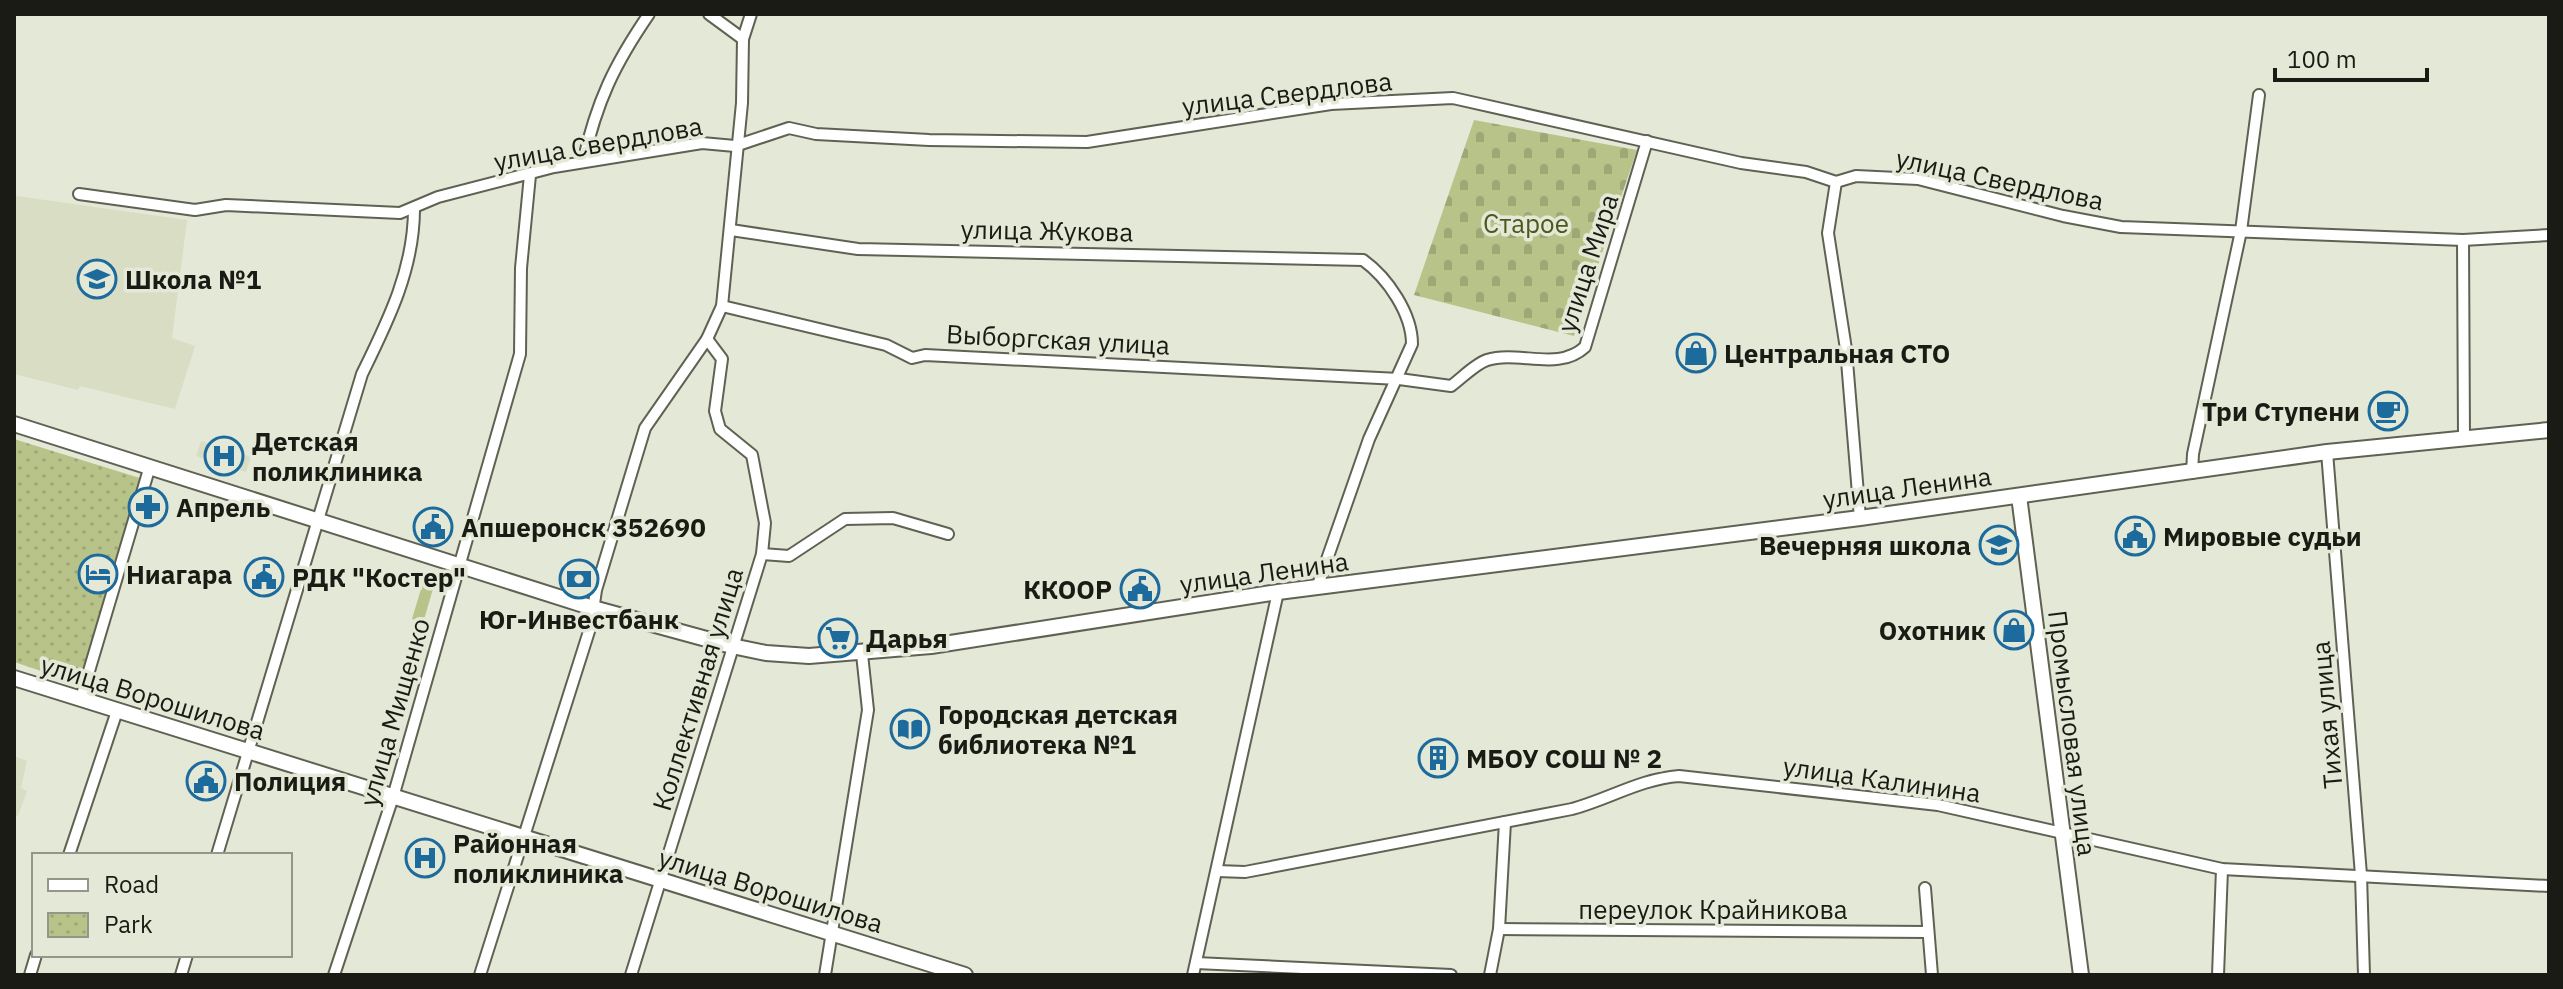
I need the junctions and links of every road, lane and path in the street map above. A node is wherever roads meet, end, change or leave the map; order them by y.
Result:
1 (649, 14) edge
2 (709, 14) edge
3 (751, 14) edge
4 (743, 39) junction
5 (2259, 95) dead end
6 (1647, 141) junction
7 (735, 146) junction
8 (583, 162) junction
9 (530, 175) junction
10 (1836, 182) junction
11 (79, 194) dead end
12 (414, 209) junction
13 (731, 230) junction
14 (2241, 231) junction
15 (2549, 235) edge
16 (2463, 240) junction
17 (722, 306) junction
18 (707, 339) junction
19 (1399, 379) junction
20 (14, 424) edge
21 (2549, 430) edge
22 (2464, 437) junction
23 (2327, 452) junction
24 (150, 466) junction
25 (2192, 473) junction
26 (2019, 496) junction
27 (1860, 518) junction
28 (318, 520) junction
29 (948, 534) dead end
30 (762, 554) junction
31 (460, 564) junction
32 (1317, 588) junction
33 (1278, 592) junction
34 (593, 608) junction
35 (732, 646) junction
36 (862, 654) junction
37 (14, 678) edge
38 (81, 698) junction
39 (117, 711) junction
40 (248, 752) junction
41 (393, 797) junction
42 (1505, 822) junction
43 (2061, 831) junction
44 (521, 838) junction
45 (70, 853) edge
46 (218, 853) edge
47 (2222, 869) junction
48 (1217, 871) junction
49 (2361, 875) junction
50 (660, 880) junction
51 (2549, 886) edge
52 (1925, 888) dead end
53 (1499, 929) junction
54 (1928, 932) junction
55 (833, 935) junction
56 (1196, 963) junction
57 (334, 975) edge
58 (480, 975) edge
59 (631, 975) edge
60 (825, 975) edge
61 (965, 975) edge
62 (1193, 975) edge
63 (1451, 975) edge
64 (1490, 975) edge
65 (1932, 975) edge
66 (2081, 975) edge
67 (2218, 975) edge
68 (2364, 975) edge

1 - 8 street
2 - 4 street
3 - 4 street
4 - 7 street
5 - 14 street
6 - 7 street, улица Свердлова
6 - 10 street, улица Свердлова
6 - 19 street, улица Мира
7 - 8 street, улица Свердлова
7 - 13 street
8 - 9 street, улица Свердлова
9 - 12 street, улица Свердлова
9 - 31 street, улица Мищенко
10 - 14 street, улица Свердлова
10 - 27 street
11 - 12 street, улица Свердлова
12 - 28 street
13 - 17 street
13 - 19 street, улица Жукова
14 - 16 street, улица Свердлова
14 - 25 street
15 - 16 street, улица Свердлова
16 - 22 street
17 - 18 street
17 - 19 street, Выборгская улица
18 - 30 street, Коллективная улица
18 - 34 street
19 - 32 street
20 - 24 main road, улица Ленина
21 - 22 main road, улица Ленина
22 - 23 main road, улица Ленина
23 - 25 main road, улица Ленина
23 - 49 street, Тихая улица
24 - 28 main road, улица Ленина
24 - 38 street
25 - 26 main road, улица Ленина
26 - 27 main road, улица Ленина
26 - 43 main road, Промысловая улица
27 - 32 main road, улица Ленина
28 - 31 main road, улица Ленина
28 - 40 street
29 - 30 street, Коллективная улица
30 - 35 street, Коллективная улица
31 - 34 main road, улица Ленина
31 - 41 street, улица Мищенко
32 - 33 main road, улица Ленина
33 - 36 main road, улица Ленина
33 - 48 street
34 - 35 main road, улица Ленина
34 - 44 street
35 - 36 main road, улица Ленина
35 - 50 street, Коллективная улица
36 - 55 street
37 - 38 main road, улица Ворошилова
38 - 39 main road, улица Ворошилова
39 - 40 main road, улица Ворошилова
39 - 45 street
40 - 41 main road, улица Ворошилова
40 - 46 street
41 - 44 main road, улица Ворошилова
41 - 57 street, улица Мищенко
42 - 43 street, улица Калинина
42 - 48 street, улица Калинина
42 - 53 street
43 - 47 street, улица Калинина
43 - 66 main road, Промысловая улица
44 - 50 main road, улица Ворошилова
44 - 58 street
47 - 49 street, улица Калинина
47 - 67 street
48 - 56 street
49 - 51 street, улица Калинина
49 - 68 street, Тихая улица
50 - 55 main road, улица Ворошилова
50 - 59 street, Коллективная улица
52 - 54 street
53 - 54 street, переулок Крайникова
53 - 64 street
54 - 65 street
55 - 60 street
55 - 61 main road, улица Ворошилова
56 - 62 street
56 - 63 street

